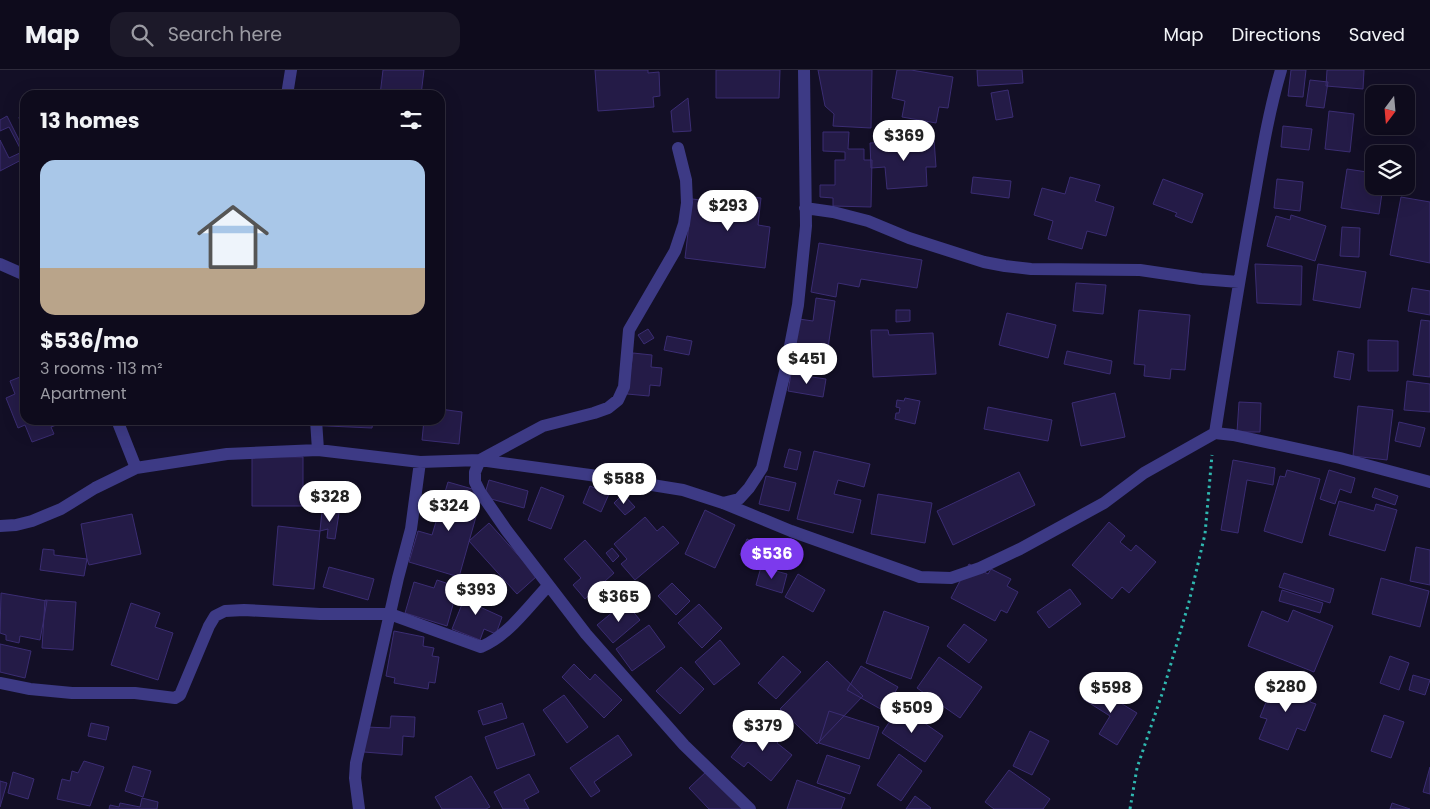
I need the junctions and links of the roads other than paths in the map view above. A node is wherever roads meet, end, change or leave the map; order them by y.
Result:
1 (291, 70) edge
2 (804, 70) edge
3 (1281, 70) edge
4 (288, 90) edge
5 (678, 148) dead end
6 (805, 208) junction
7 (0, 264) edge
8 (20, 273) edge
9 (1239, 282) junction
10 (119, 425) edge
11 (316, 425) edge
12 (1215, 432) junction
13 (318, 450) junction
14 (480, 460) junction
15 (420, 462) junction
16 (136, 468) junction
17 (1430, 482) edge
18 (723, 504) junction
19 (0, 526) edge
20 (548, 586) junction
21 (390, 614) junction
22 (0, 683) edge
23 (359, 809) edge
24 (750, 809) edge

1 - 4 street
2 - 6 street
3 - 9 street
5 - 14 street
6 - 9 street
6 - 18 street
7 - 8 street
9 - 12 street
10 - 16 street
11 - 13 street
12 - 17 street
12 - 18 street
13 - 15 street
13 - 16 street
14 - 15 street
14 - 18 street
14 - 20 street
15 - 21 street
16 - 19 street
20 - 21 street
20 - 24 street
21 - 22 street
21 - 23 street

